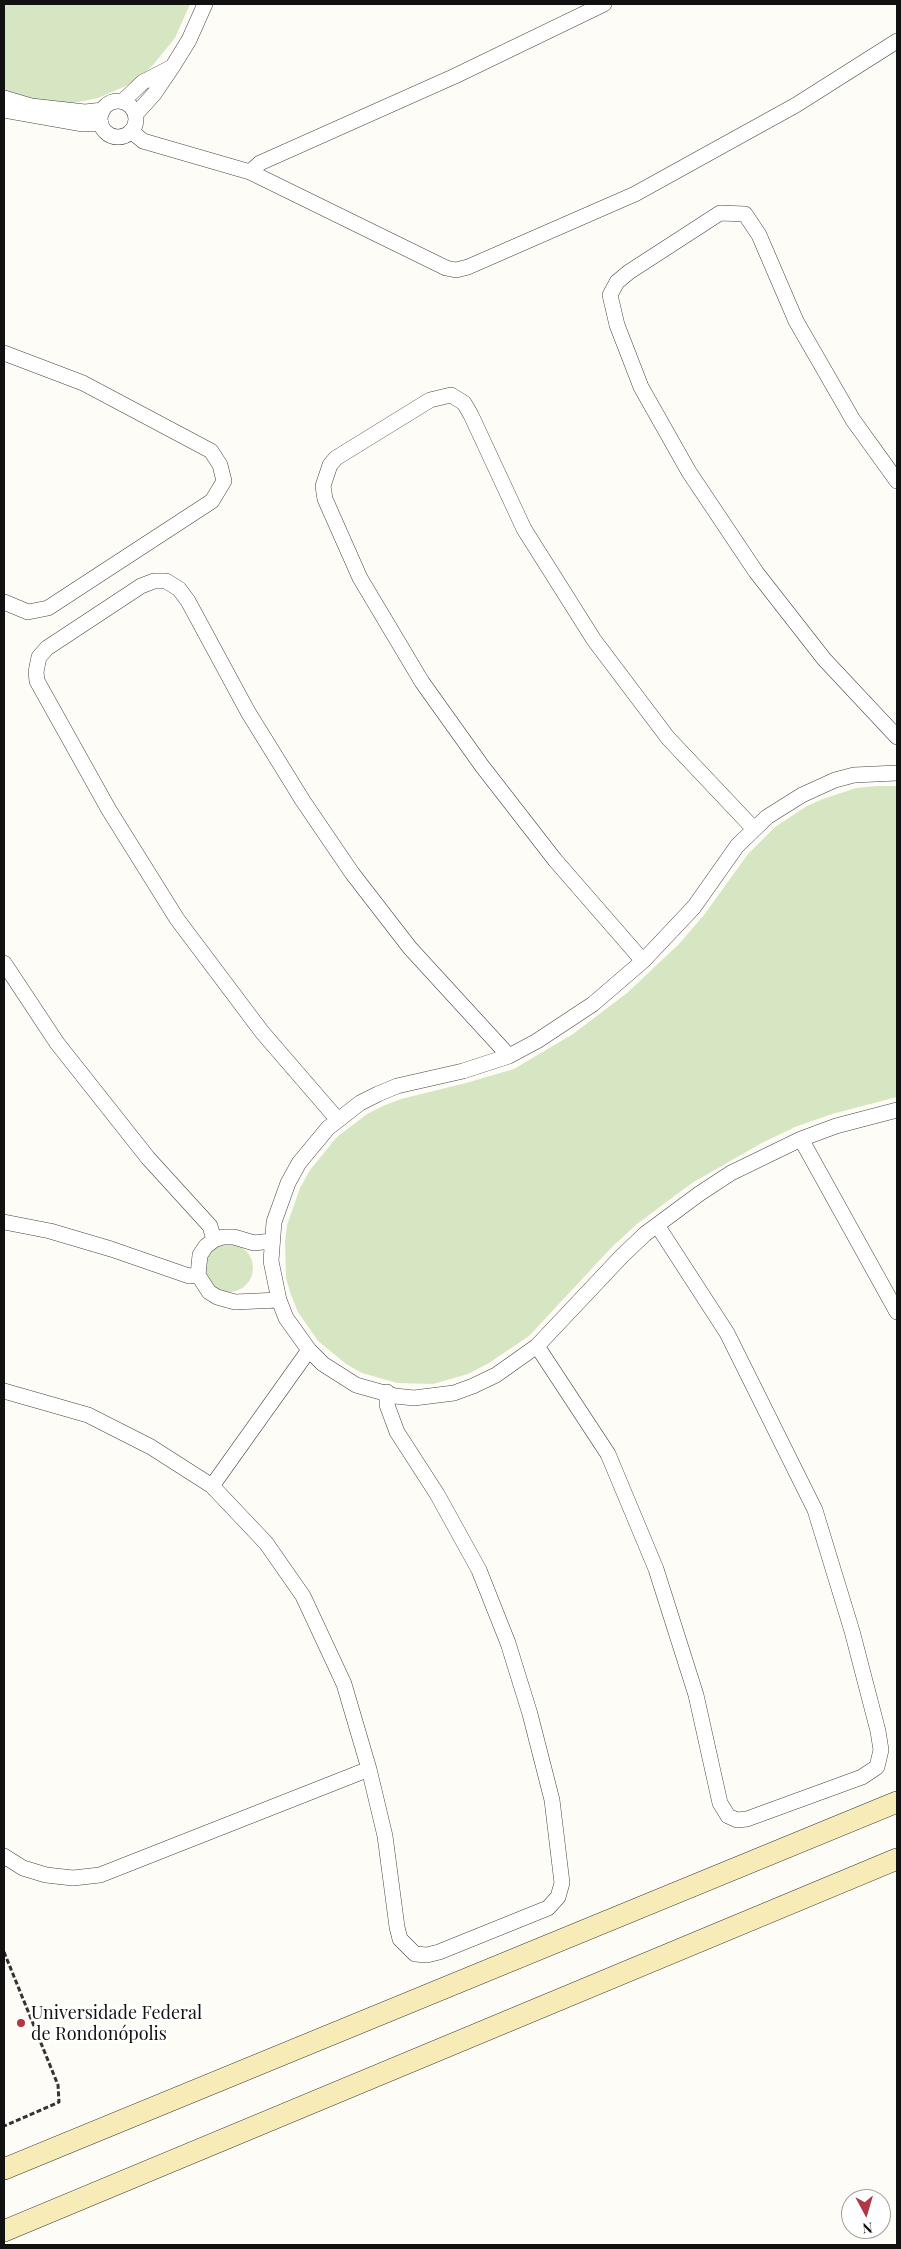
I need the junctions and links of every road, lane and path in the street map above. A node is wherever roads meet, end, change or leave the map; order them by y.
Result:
1 (205, 4) edge
2 (604, 4) edge
3 (897, 41) edge
4 (173, 66) junction
5 (4, 98) edge
6 (123, 102) junction
7 (4, 110) edge
8 (136, 114) junction
9 (102, 116) junction
10 (132, 132) junction
11 (250, 172) junction
12 (4, 353) edge
13 (897, 481) edge
14 (4, 602) edge
15 (897, 737) edge
16 (897, 773) edge
17 (754, 829) junction
18 (644, 961) junction
19 (4, 963) edge
20 (509, 1056) junction
21 (897, 1110) edge
22 (338, 1120) junction
23 (800, 1139) junction
24 (4, 1222) edge
25 (657, 1225) junction
26 (214, 1240) junction
27 (271, 1241) junction
28 (198, 1275) junction
29 (279, 1300) junction
30 (897, 1312) edge
31 (537, 1346) junction
32 (309, 1350) junction
33 (4, 1391) edge
34 (386, 1392) junction
35 (212, 1486) junction
36 (369, 1769) junction
37 (897, 1802) edge
38 (4, 1856) edge
39 (897, 1858) edge
40 (4, 1952) edge
41 (4, 2126) edge
42 (4, 2169) edge
43 (4, 2231) edge

1 - 4 street
2 - 11 street
3 - 11 street
4 - 6 street
4 - 8 street
5 - 9 street
6 - 8 street
6 - 9 street
7 - 9 street
8 - 10 street
9 - 10 street
10 - 11 street
12 - 14 street
13 - 15 street
16 - 17 street
17 - 18 street
17 - 18 street
18 - 20 street
19 - 26 street
20 - 22 street
20 - 22 street
21 - 23 street
22 - 27 street
23 - 25 street
23 - 30 street
24 - 28 street
25 - 31 street
25 - 31 street
26 - 27 street
26 - 28 street
27 - 29 street
28 - 29 street
29 - 32 street
31 - 34 street
32 - 34 street
32 - 35 street
33 - 35 street
34 - 36 street
35 - 36 street
36 - 38 street
37 - 42 street
39 - 43 street
40 - 41 path

